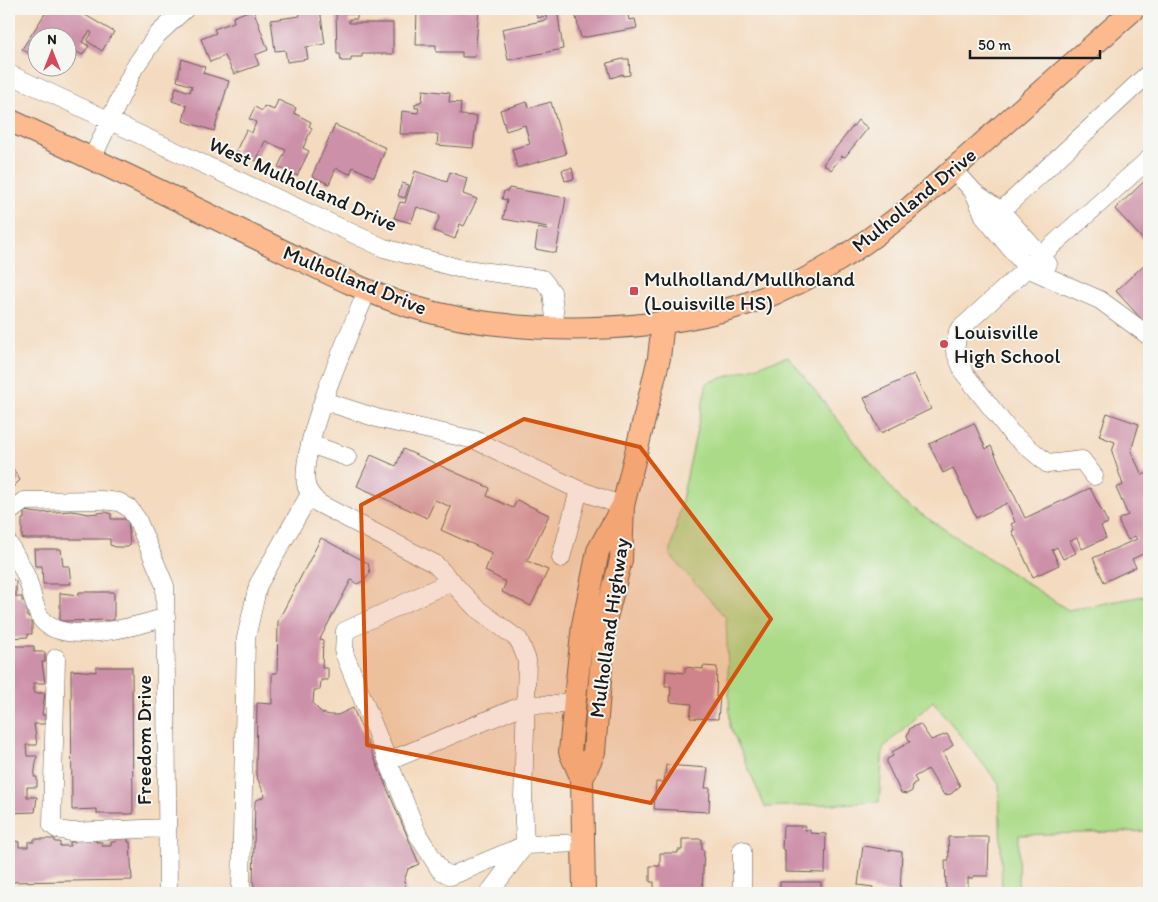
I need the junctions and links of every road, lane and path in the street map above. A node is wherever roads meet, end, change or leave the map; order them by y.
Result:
1 (185, 9) edge
2 (1134, 9) edge
3 (1149, 73) edge
4 (9, 74) edge
5 (9, 120) edge
6 (109, 120) junction
7 (92, 158) junction
8 (1149, 158) edge
9 (954, 170) junction
10 (993, 215) junction
11 (1041, 255) junction
12 (1027, 268) junction
13 (1064, 284) junction
14 (368, 290) junction
15 (663, 321) junction
16 (556, 328) junction
17 (1149, 336) edge
18 (324, 401) junction
19 (310, 444) junction
20 (347, 458) dead end
21 (1094, 476) dead end
22 (579, 490) junction
23 (310, 494) junction
24 (623, 506) junction
25 (9, 512) edge
26 (9, 544) edge
27 (561, 558) dead end
28 (452, 582) junction
29 (166, 617) junction
30 (56, 658) dead end
31 (575, 700) junction
32 (526, 704) junction
33 (388, 761) junction
34 (582, 779) junction
35 (167, 828) junction
36 (584, 843) junction
37 (525, 845) junction
38 (742, 850) dead end
39 (168, 893) edge
40 (244, 893) edge
41 (489, 893) edge
42 (584, 893) edge
43 (742, 893) edge

1 - 6 street
2 - 9 main road, Mulholland Drive
3 - 10 street
4 - 6 street, West Mulholland Drive
5 - 7 main road, Mulholland Drive
6 - 7 street
6 - 16 street, West Mulholland Drive
7 - 14 main road, Mulholland Drive
8 - 11 street
9 - 10 street
9 - 15 main road, Mulholland Drive
10 - 11 street
10 - 12 street
11 - 12 street
11 - 13 street
12 - 13 street
12 - 21 street
13 - 17 street
14 - 16 main road, Mulholland Drive
14 - 18 street
15 - 16 main road, Mulholland Drive
15 - 24 main road, Mulholland Highway
18 - 19 street
18 - 22 street
19 - 20 street
19 - 23 street
22 - 24 street
22 - 27 street
23 - 28 street
23 - 40 street
24 - 31 main road, Mulholland Highway
24 - 34 main road, Mulholland Highway
25 - 29 street, Freedom Drive
26 - 29 street
28 - 32 street
28 - 33 street
29 - 35 street, Freedom Drive
30 - 35 street
31 - 32 street
31 - 34 main road, Mulholland Highway
32 - 33 street
32 - 37 street
33 - 37 street
34 - 36 main road, Mulholland Highway
35 - 39 street, Freedom Drive
36 - 37 street
36 - 42 main road, Mulholland Highway
37 - 41 street
38 - 43 street

